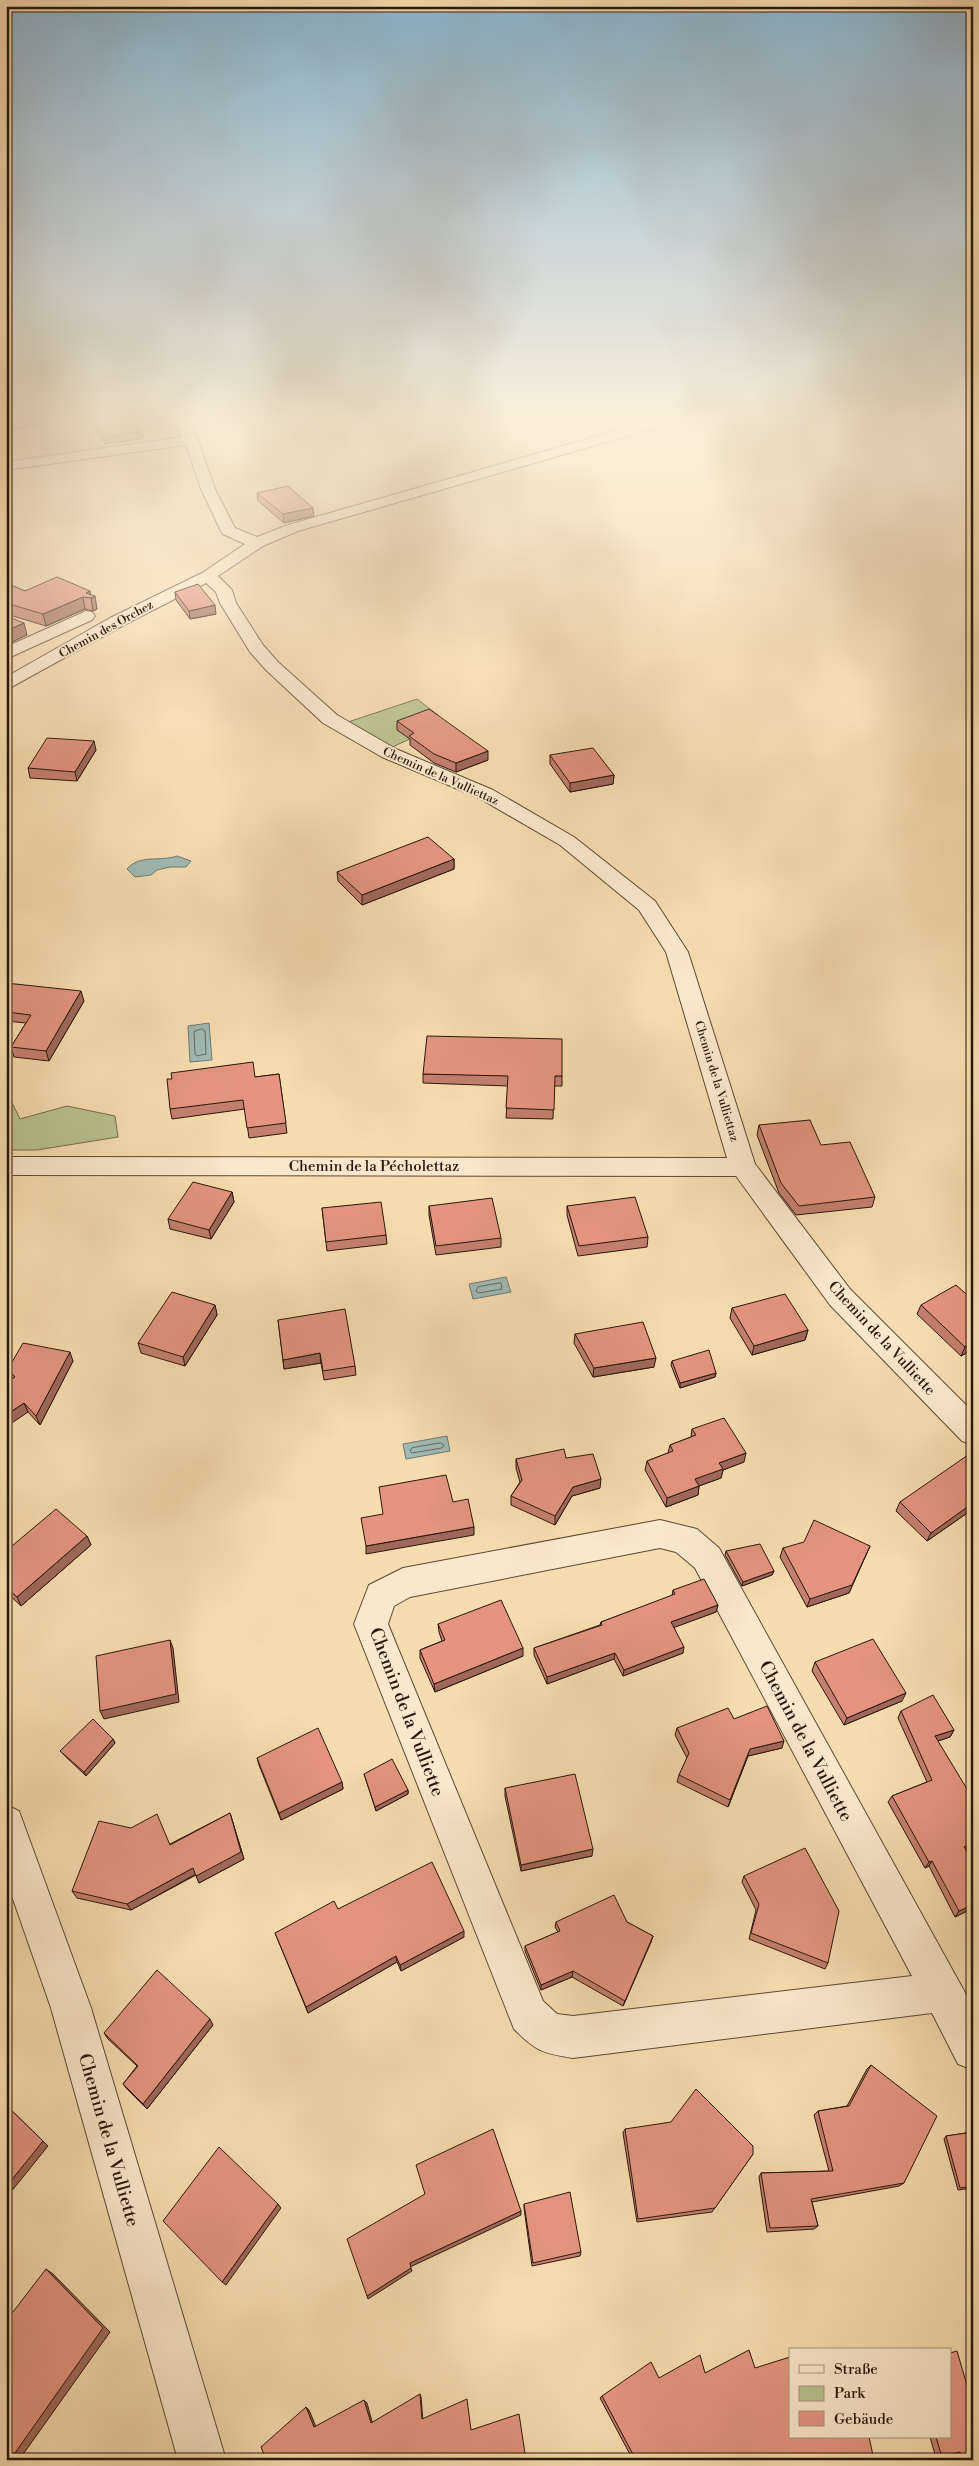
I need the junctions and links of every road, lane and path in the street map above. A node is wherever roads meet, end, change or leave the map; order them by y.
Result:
1 (232, 532) edge
2 (283, 532) edge
3 (257, 543) junction
4 (208, 576) junction
5 (86, 616) edge
6 (22, 626) edge
7 (45, 635) junction
8 (78, 644) junction
9 (6, 654) edge
10 (6, 685) edge
11 (6, 1166) edge
12 (743, 1167) junction
13 (973, 1432) edge
14 (6, 1824) edge
15 (943, 1992) junction
16 (973, 2049) edge
17 (202, 2460) edge

1 - 3 street
2 - 3 street, Chemin des Orchez
3 - 4 street, Chemin des Orchez
4 - 8 street, Chemin des Orchez
4 - 12 street, Chemin de la Vulliettaz
5 - 7 street
6 - 7 street
7 - 8 street
7 - 9 street
8 - 10 street, Chemin des Orchez
11 - 12 street, Chemin de la Pécholettaz
12 - 13 street, Chemin de la Vulliette
14 - 17 street, Chemin de la Vulliette
15 - 15 street, Chemin de la Vulliette
15 - 16 street, Chemin de la Vulliette

